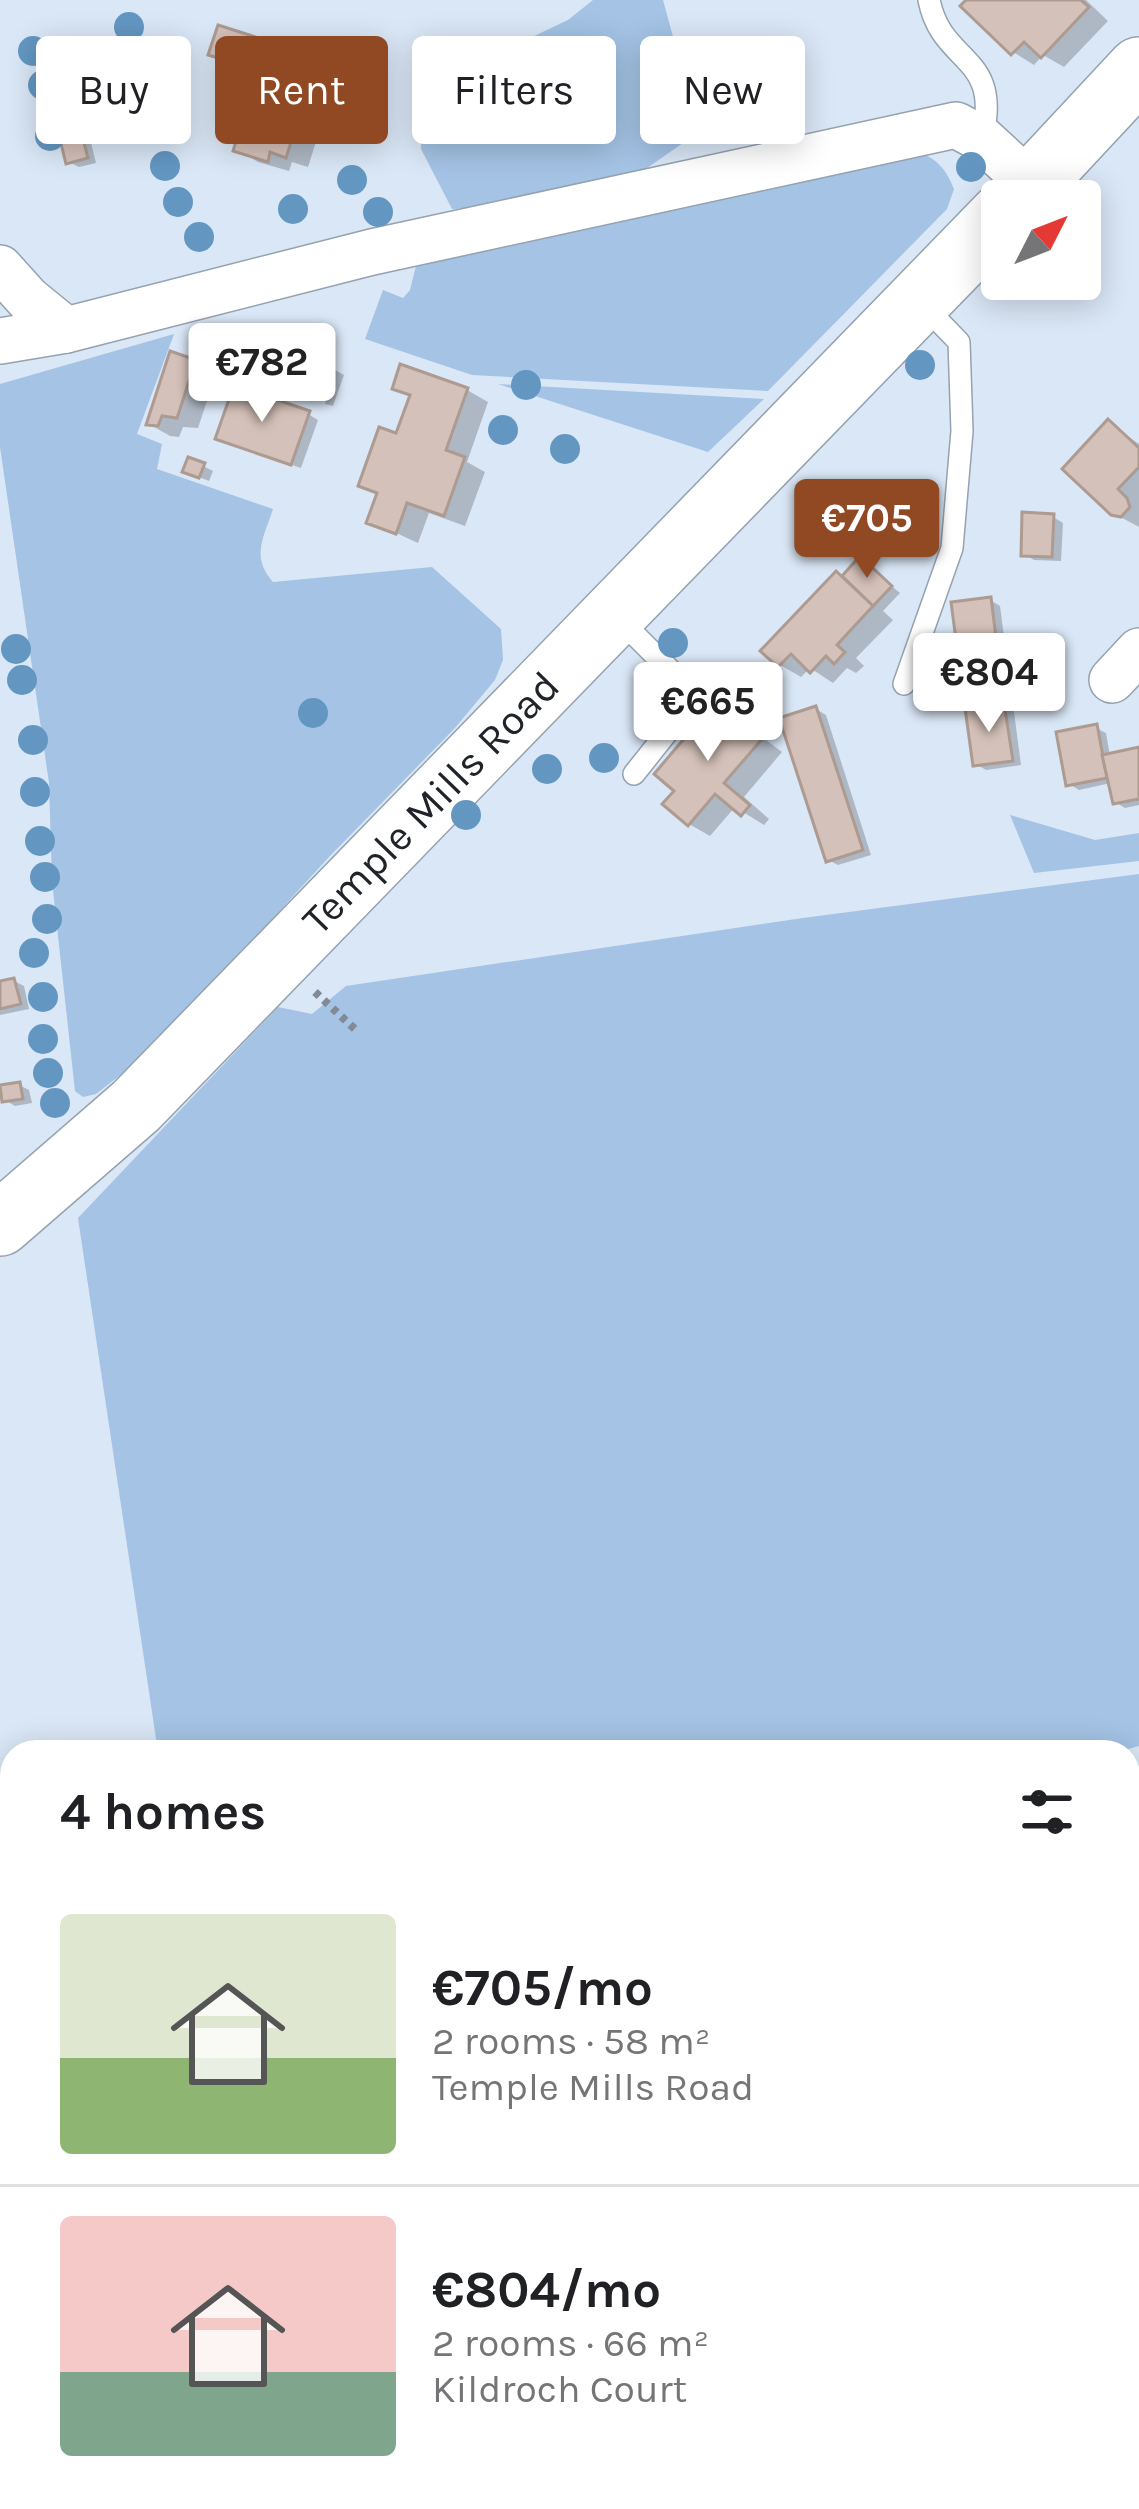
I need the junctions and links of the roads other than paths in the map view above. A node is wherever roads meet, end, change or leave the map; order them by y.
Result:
1 (928, 0) edge
2 (1139, 70) edge
3 (982, 139) junction
4 (1005, 180) edge
5 (1035, 180) edge
6 (981, 236) edge
7 (0, 268) edge
8 (919, 301) junction
9 (66, 330) junction
10 (0, 341) edge
11 (615, 615) junction
12 (904, 685) dead end
13 (634, 774) dead end
14 (0, 1224) edge

1 - 3 lane
2 - 5 street, Temple Mills Road
3 - 4 street
3 - 9 street
6 - 8 street, Temple Mills Road
7 - 9 street
8 - 11 street, Temple Mills Road
8 - 12 lane
9 - 10 street
11 - 13 lane
11 - 14 street, Temple Mills Road

